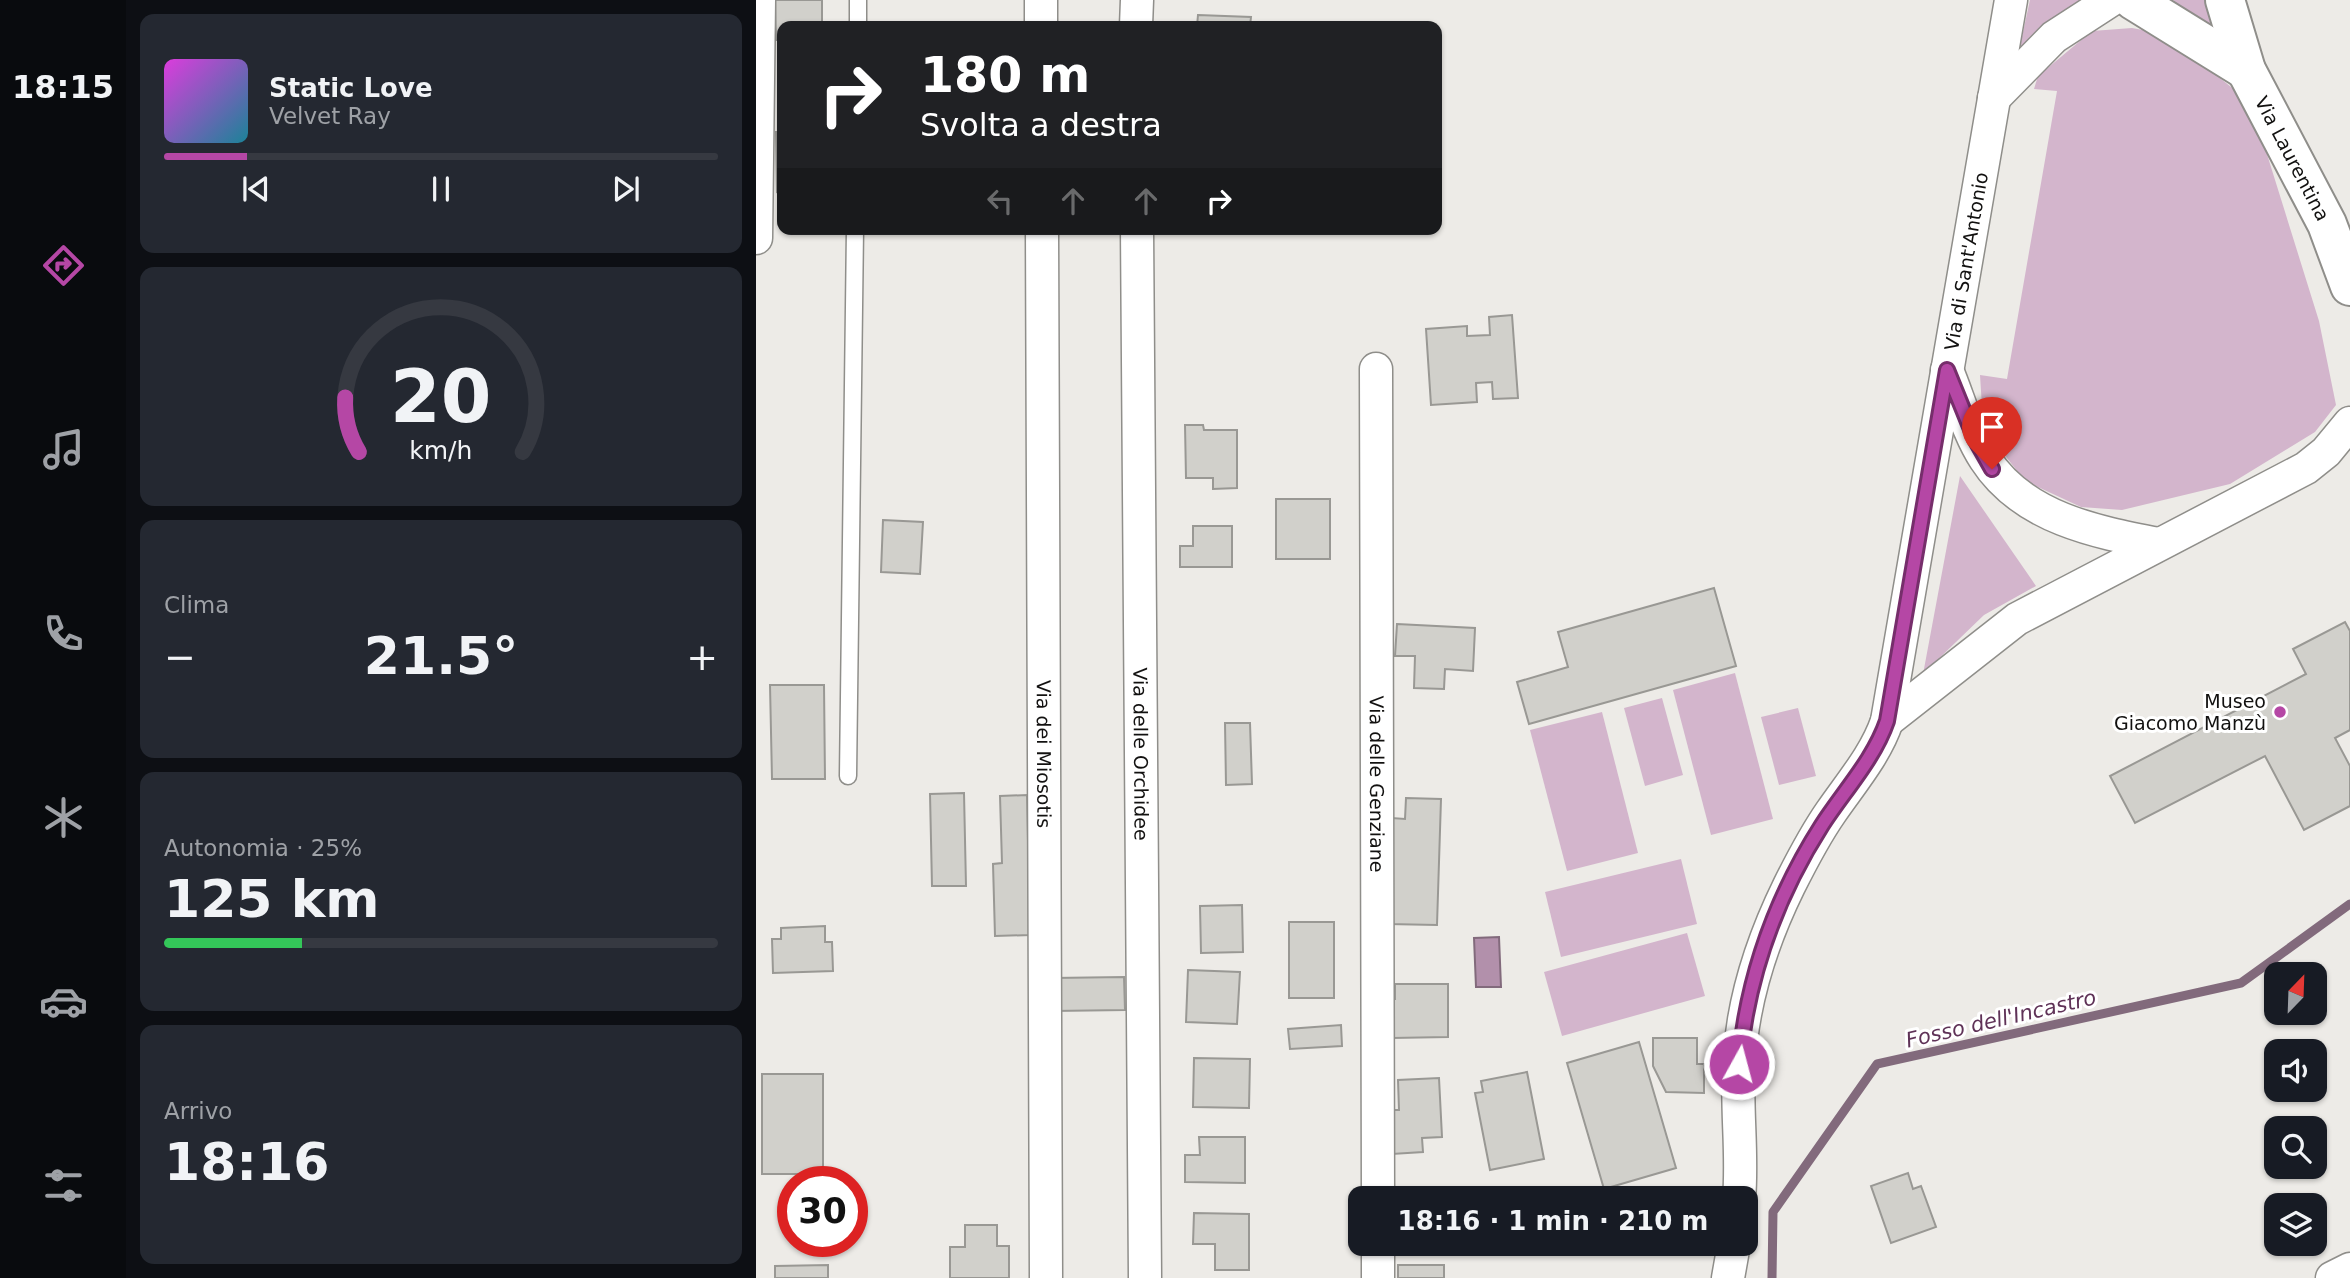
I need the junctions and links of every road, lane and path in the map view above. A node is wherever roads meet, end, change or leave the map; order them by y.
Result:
1 (759, 0) edge
2 (858, 0) edge
3 (1041, 0) edge
4 (1137, 0) edge
5 (2011, 0) edge
6 (2111, 0) edge
7 (2133, 0) edge
8 (2225, 0) edge
9 (858, 21) edge
10 (1041, 21) edge
11 (1136, 21) edge
12 (2246, 70) junction
13 (1994, 98) junction
14 (855, 235) edge
15 (1042, 235) edge
16 (1137, 235) edge
17 (756, 238) edge
18 (2350, 286) edge
19 (1376, 369) dead end
20 (1947, 370) junction
21 (2350, 423) edge
22 (2159, 544) junction
23 (1887, 721) junction
24 (848, 776) dead end
25 (1377, 1186) edge
26 (1739, 1186) edge
27 (1378, 1256) edge
28 (1732, 1256) edge
29 (2350, 1269) edge
30 (1046, 1278) edge
31 (1145, 1278) edge
32 (1378, 1278) edge
33 (1728, 1278) edge
34 (2332, 1278) edge

1 - 17 street
2 - 9 lane
3 - 10 street
4 - 11 street
5 - 13 street, Via di Sant'Antonio
6 - 13 street
7 - 12 main road
8 - 12 main road, Via Laurentina
12 - 18 main road, Via Laurentina
13 - 20 street, Via di Sant'Antonio
14 - 24 lane
15 - 30 street, Via dei Miosotis
16 - 31 street, Via delle Orchidee
19 - 25 street, Via delle Genziane
20 - 22 street
20 - 23 street, Via di Sant'Antonio
21 - 22 street
22 - 23 street
23 - 26 street, Via di Sant'Antonio
27 - 32 street
28 - 33 street
29 - 34 street

